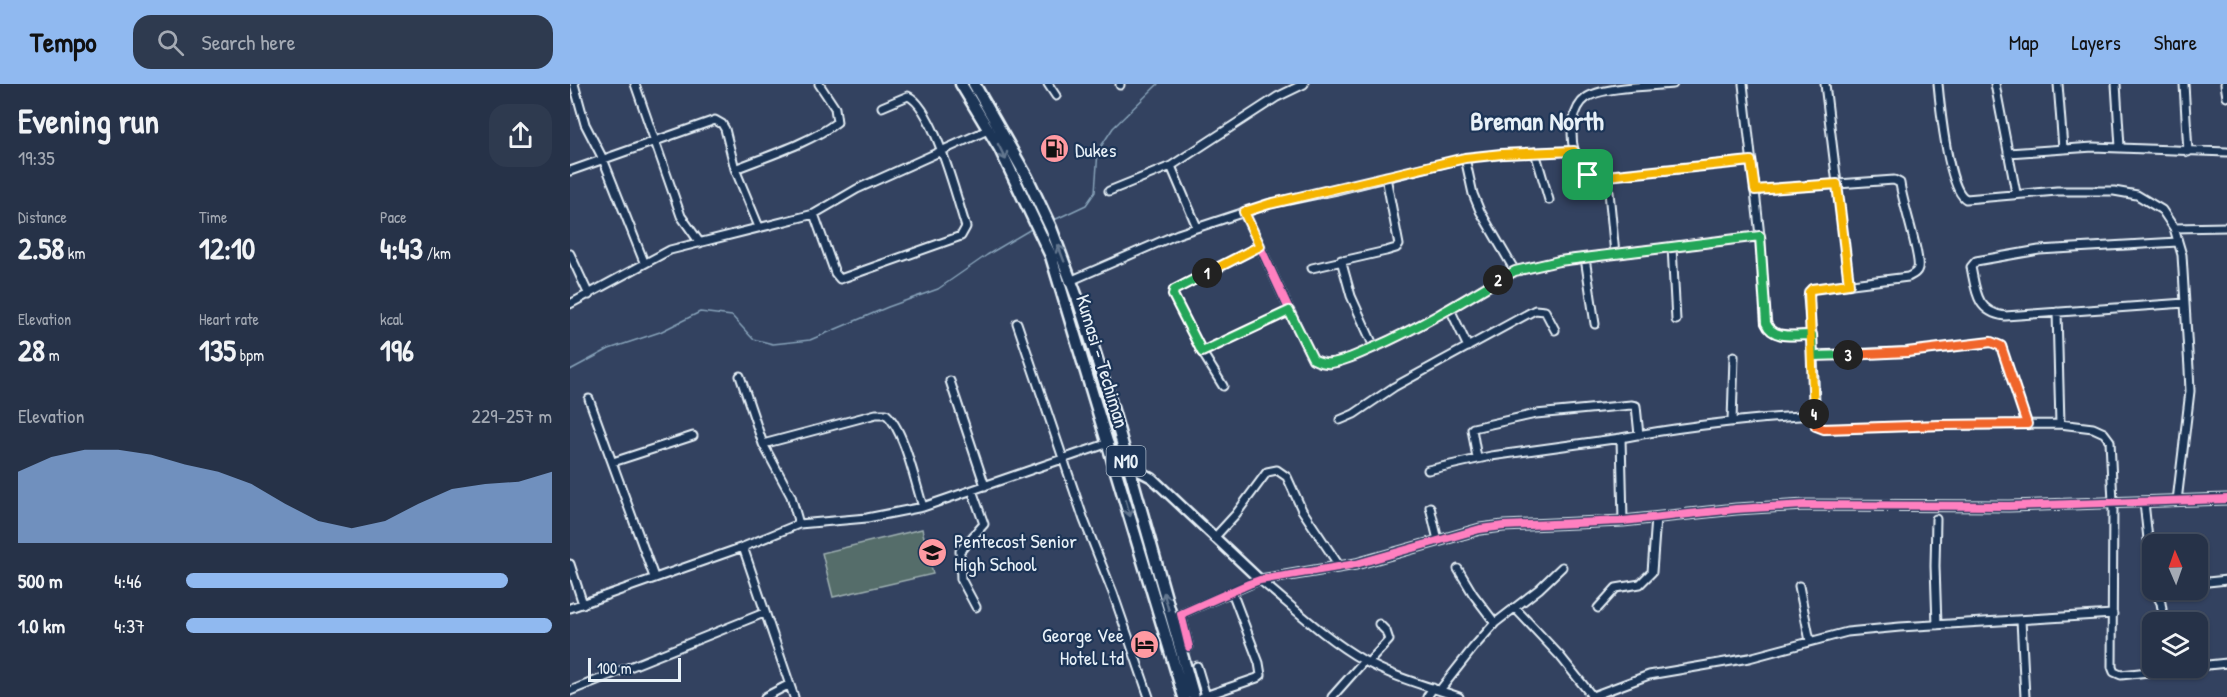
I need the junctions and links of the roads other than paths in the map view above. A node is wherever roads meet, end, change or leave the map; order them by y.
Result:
1 (574, 84) edge
2 (635, 84) edge
3 (819, 84) edge
4 (961, 84) edge
5 (974, 84) edge
6 (1048, 84) edge
7 (1304, 84) edge
8 (1673, 84) edge
9 (1743, 84) edge
10 (1825, 84) edge
11 (1938, 84) edge
12 (1995, 84) edge
13 (2058, 84) edge
14 (2116, 84) edge
15 (2184, 84) edge
16 (2225, 84) edge
17 (1602, 87) edge
18 (1056, 96) dead end
19 (2227, 97) edge
20 (882, 107) dead end
21 (990, 129) junction
22 (656, 139) junction
23 (2120, 147) junction
24 (2063, 148) junction
25 (942, 150) junction
26 (1574, 151) junction
27 (1535, 152) junction
28 (2188, 152) junction
29 (2227, 152) edge
30 (2008, 153) junction
31 (1465, 158) junction
32 (603, 159) junction
33 (1751, 161) junction
34 (1171, 166) junction
35 (735, 169) junction
36 (570, 171) edge
37 (1386, 177) junction
38 (1837, 184) junction
39 (1755, 190) junction
40 (1108, 191) dead end
41 (1609, 192) dead end
42 (2016, 193) junction
43 (1550, 200) dead end
44 (1244, 212) junction
45 (814, 214) junction
46 (1040, 217) junction
47 (759, 227) junction
48 (1197, 227) junction
49 (2227, 227) edge
50 (2174, 228) junction
51 (1760, 236) junction
52 (2178, 242) junction
53 (700, 243) junction
54 (1260, 246) junction
55 (1672, 247) junction
56 (570, 254) edge
57 (1615, 254) junction
58 (1585, 258) junction
59 (1341, 261) junction
60 (644, 262) junction
61 (1312, 268) dead end
62 (1515, 271) junction
63 (1066, 283) junction
64 (1849, 284) junction
65 (589, 295) junction
66 (2186, 303) junction
67 (570, 304) edge
68 (1450, 309) junction
69 (1289, 311) junction
70 (2057, 312) junction
71 (1676, 320) dead end
72 (1017, 323) dead end
73 (1595, 324) dead end
74 (1555, 330) dead end
75 (1812, 335) junction
76 (1374, 347) junction
77 (1468, 347) junction
78 (1202, 352) junction
79 (1734, 356) dead end
80 (1813, 356) junction
81 (740, 375) dead end
82 (950, 381) dead end
83 (1223, 386) dead end
84 (589, 399) dead end
85 (1814, 416) junction
86 (1340, 420) dead end
87 (1732, 421) junction
88 (2027, 424) junction
89 (2060, 424) junction
90 (1639, 435) junction
91 (693, 436) dead end
92 (1621, 438) junction
93 (1109, 443) junction
94 (763, 444) junction
95 (1477, 458) junction
96 (1064, 459) junction
97 (613, 462) junction
98 (1127, 465) junction
99 (1428, 470) dead end
100 (985, 486) junction
101 (972, 490) junction
102 (2227, 499) edge
103 (2144, 501) junction
104 (2177, 501) junction
105 (2114, 502) junction
106 (923, 507) junction
107 (1430, 507) dead end
108 (1656, 518) junction
109 (1936, 519) dead end
110 (1623, 520) junction
111 (799, 524) junction
112 (2148, 534) edge
113 (1214, 538) junction
114 (1438, 540) junction
115 (743, 547) junction
116 (570, 564) edge
117 (1340, 567) junction
118 (1562, 567) dead end
119 (1458, 569) dead end
120 (654, 577) junction
121 (1260, 580) junction
122 (2227, 580) edge
123 (2208, 583) edge
124 (1799, 586) dead end
125 (1232, 592) junction
126 (583, 604) junction
127 (976, 607) dead end
128 (570, 608) edge
129 (1515, 608) junction
130 (1598, 608) dead end
131 (764, 613) junction
132 (2113, 614) junction
133 (2021, 620) junction
134 (1495, 623) junction
135 (1379, 624) dead end
136 (1937, 625) junction
137 (1810, 640) junction
138 (1189, 647) dead end
139 (1366, 662) junction
140 (2227, 663) edge
141 (2208, 665) edge
142 (1197, 666) dead end
143 (2142, 672) edge
144 (788, 685) junction
145 (1437, 689) junction
146 (570, 691) edge
147 (1204, 696) edge
148 (765, 697) edge
149 (794, 697) edge
150 (1149, 697) edge
151 (1184, 697) edge
152 (1194, 697) edge
153 (1332, 697) edge
154 (1427, 697) edge
155 (1459, 697) edge
156 (1591, 697) edge
157 (2025, 697) edge

1 - 32 street
2 - 22 street
3 - 35 street
4 - 21 highway, N10
5 - 46 highway, N10
6 - 18 street
7 - 34 street
8 - 17 street
9 - 33 street
10 - 38 street
11 - 42 street
12 - 30 street
13 - 24 street
14 - 23 street
15 - 28 street
16 - 19 street
17 - 26 street
20 - 25 street
21 - 25 street
21 -> 46 highway, N10
22 - 32 street
22 - 35 street
22 - 53 street
23 - 24 street
23 - 28 street
24 - 30 street
25 - 45 street
25 - 45 street
26 - 27 street
26 - 33 street
27 - 31 street
27 - 43 street
28 - 29 street
30 - 42 street
31 - 37 street
31 - 62 street
32 - 36 street
32 - 60 street
33 - 39 street
34 - 40 street
34 - 48 street
35 - 47 street
37 - 44 street
37 - 59 street
38 - 39 street
38 - 64 street
38 - 64 street
39 - 51 street
41 - 57 street
42 - 50 street
44 - 48 street
44 - 54 street
45 - 47 street
46 - 63 highway, N10
47 - 53 street
48 - 63 street
49 - 50 street
50 - 52 street
51 - 55 street
51 - 75 street
52 - 66 street
52 - 70 street
53 - 60 street
54 - 69 street
54 - 78 street
55 - 57 street
55 - 71 street
56 - 65 street
57 - 58 street
58 - 62 street
58 - 73 street
59 - 61 street
59 - 76 street
60 - 65 street
62 - 68 street
63 - 93 highway, Kumasi - Techiman / N10
63 - 98 highway, N10
64 - 75 street
65 - 67 street
66 - 70 street
66 - 104 street
68 - 76 street
68 - 77 street
69 - 76 street
69 - 78 street
70 - 89 street
72 - 96 street
74 - 77 street
75 - 80 street
77 - 86 street
78 - 83 street
79 - 87 street
80 - 85 street
80 - 88 street
81 - 94 street
82 - 100 street
84 - 97 street
85 - 87 street
85 - 88 street
87 - 90 street
88 - 89 street
89 - 105 street
90 - 92 street
90 - 95 street
91 - 97 street
92 - 95 street
92 - 110 street
93 - 96 street
93 -> 151 highway, Kumasi - Techiman / N10
94 - 106 street
94 - 111 street
95 - 99 street
96 - 100 street
96 - 150 street
97 - 120 street
98 - 113 street
152 -> 98 highway, N10
100 - 101 street
101 - 106 street
101 - 127 street
102 - 104 street
103 - 104 street
103 - 105 street
103 - 112 street
105 - 108 street
105 - 132 street
106 - 111 street
107 - 114 street
108 - 110 street
108 - 130 street
109 - 136 street
110 - 114 street
111 - 115 street
113 - 117 street
113 - 121 street
114 - 117 street
115 - 120 street
115 - 131 street
116 - 126 street
117 - 121 street
118 - 129 street
119 - 134 street
120 - 126 street
121 - 125 street
121 - 139 street
122 - 123 street
124 - 137 street
125 - 138 street
125 - 147 street
126 - 128 street
129 - 134 street
129 - 156 street
131 - 144 street
131 - 146 street
132 - 133 street
132 - 143 street
133 - 136 street
133 - 157 street
134 - 145 street
135 - 139 street
136 - 137 street
137 - 156 street
139 - 145 street
139 - 153 street
140 - 141 street
142 - 147 street
144 - 148 street
144 - 149 street
145 - 154 street
145 - 155 street

